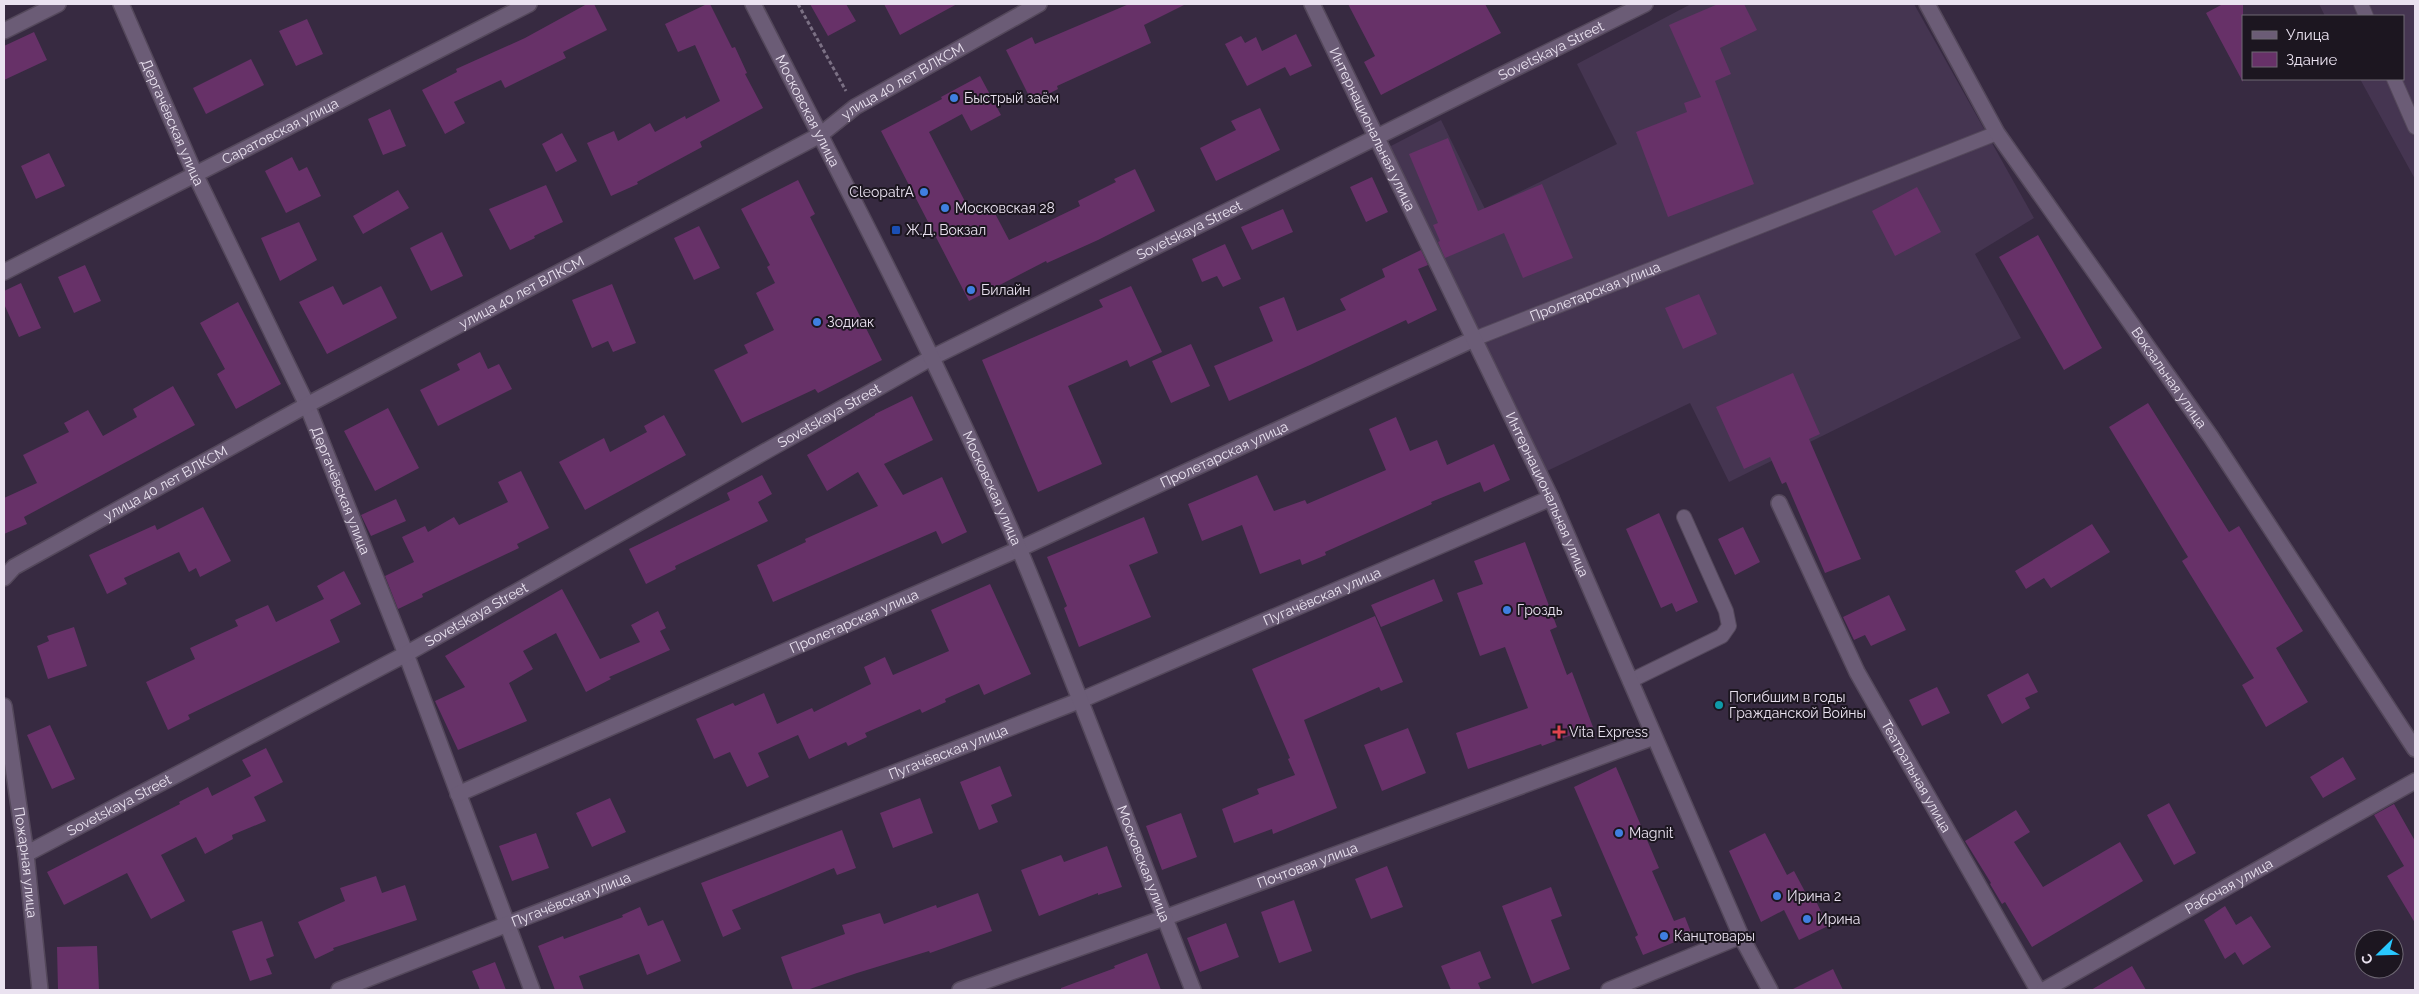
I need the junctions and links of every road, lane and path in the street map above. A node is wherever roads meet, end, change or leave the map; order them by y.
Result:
1 (58, 4) edge
2 (121, 4) edge
3 (529, 4) edge
4 (753, 4) edge
5 (798, 4) edge
6 (1040, 4) edge
7 (1312, 4) edge
8 (1645, 4) edge
9 (1927, 4) edge
10 (4, 31) edge
11 (2394, 80) edge
12 (855, 107) junction
13 (2415, 126) edge
14 (1997, 132) junction
15 (820, 135) junction
16 (1377, 138) junction
17 (195, 174) junction
18 (4, 272) edge
19 (1474, 339) junction
20 (931, 358) junction
21 (307, 405) junction
22 (1551, 498) junction
23 (1778, 502) dead end
24 (1684, 517) dead end
25 (1019, 549) junction
26 (4, 578) edge
27 (406, 654) junction
28 (1630, 682) junction
29 (1080, 700) junction
30 (4, 706) edge
31 (1654, 737) junction
32 (2415, 749) edge
33 (2415, 781) edge
34 (458, 794) junction
35 (26, 854) junction
36 (1164, 918) junction
37 (508, 924) junction
38 (1741, 936) junction
39 (40, 990) edge
40 (339, 990) edge
41 (532, 990) edge
42 (960, 990) edge
43 (1193, 990) edge
44 (1609, 990) edge
45 (1770, 990) edge
46 (2038, 990) edge
47 (2044, 990) edge

1 - 10 street
2 - 17 street, Дергачёвская улица
3 - 17 street, Саратовская улица
4 - 15 street, Московская улица
5 - 12 path
6 - 12 street, улица 40 лет ВЛКСМ
7 - 16 street, Интернациональная улица
8 - 16 street, Sovetskaya Street
9 - 14 street, Вокзальная улица
11 - 13 lane
12 - 15 street, улица 40 лет ВЛКСМ
14 - 19 lane, Пролетарская улица
14 - 32 street, Вокзальная улица
15 - 20 street, Московская улица
15 - 21 street, улица 40 лет ВЛКСМ
16 - 19 street, Интернациональная улица
16 - 20 street, Sovetskaya Street
17 - 18 street, Саратовская улица
17 - 21 street, Дергачёвская улица
19 - 22 street, Интернациональная улица
19 - 25 street, Пролетарская улица
20 - 25 street, Московская улица
20 - 27 street, Sovetskaya Street
21 - 26 street, улица 40 лет ВЛКСМ
21 - 27 street, Дергачёвская улица
22 - 28 street, Интернациональная улица
22 - 29 street, Пугачёвская улица
23 - 46 street, Театральная улица
24 - 28 lane
25 - 29 street, Московская улица
25 - 34 street, Пролетарская улица
27 - 34 street, Дергачёвская улица
27 - 35 street, Sovetskaya Street
28 - 31 street, Интернациональная улица
29 - 36 street, Московская улица
29 - 37 street, Пугачёвская улица
30 - 35 street, Пожарная улица
31 - 36 street, Почтовая улица
31 - 38 street, Интернациональная улица
33 - 47 street, Рабочая улица
34 - 37 street, Дергачёвская улица
35 - 39 street, Пожарная улица
36 - 42 street, Почтовая улица
36 - 43 street, Московская улица
37 - 40 street, Пугачёвская улица
37 - 41 street, Дергачёвская улица
38 - 44 street
38 - 45 street, Интернациональная улица

